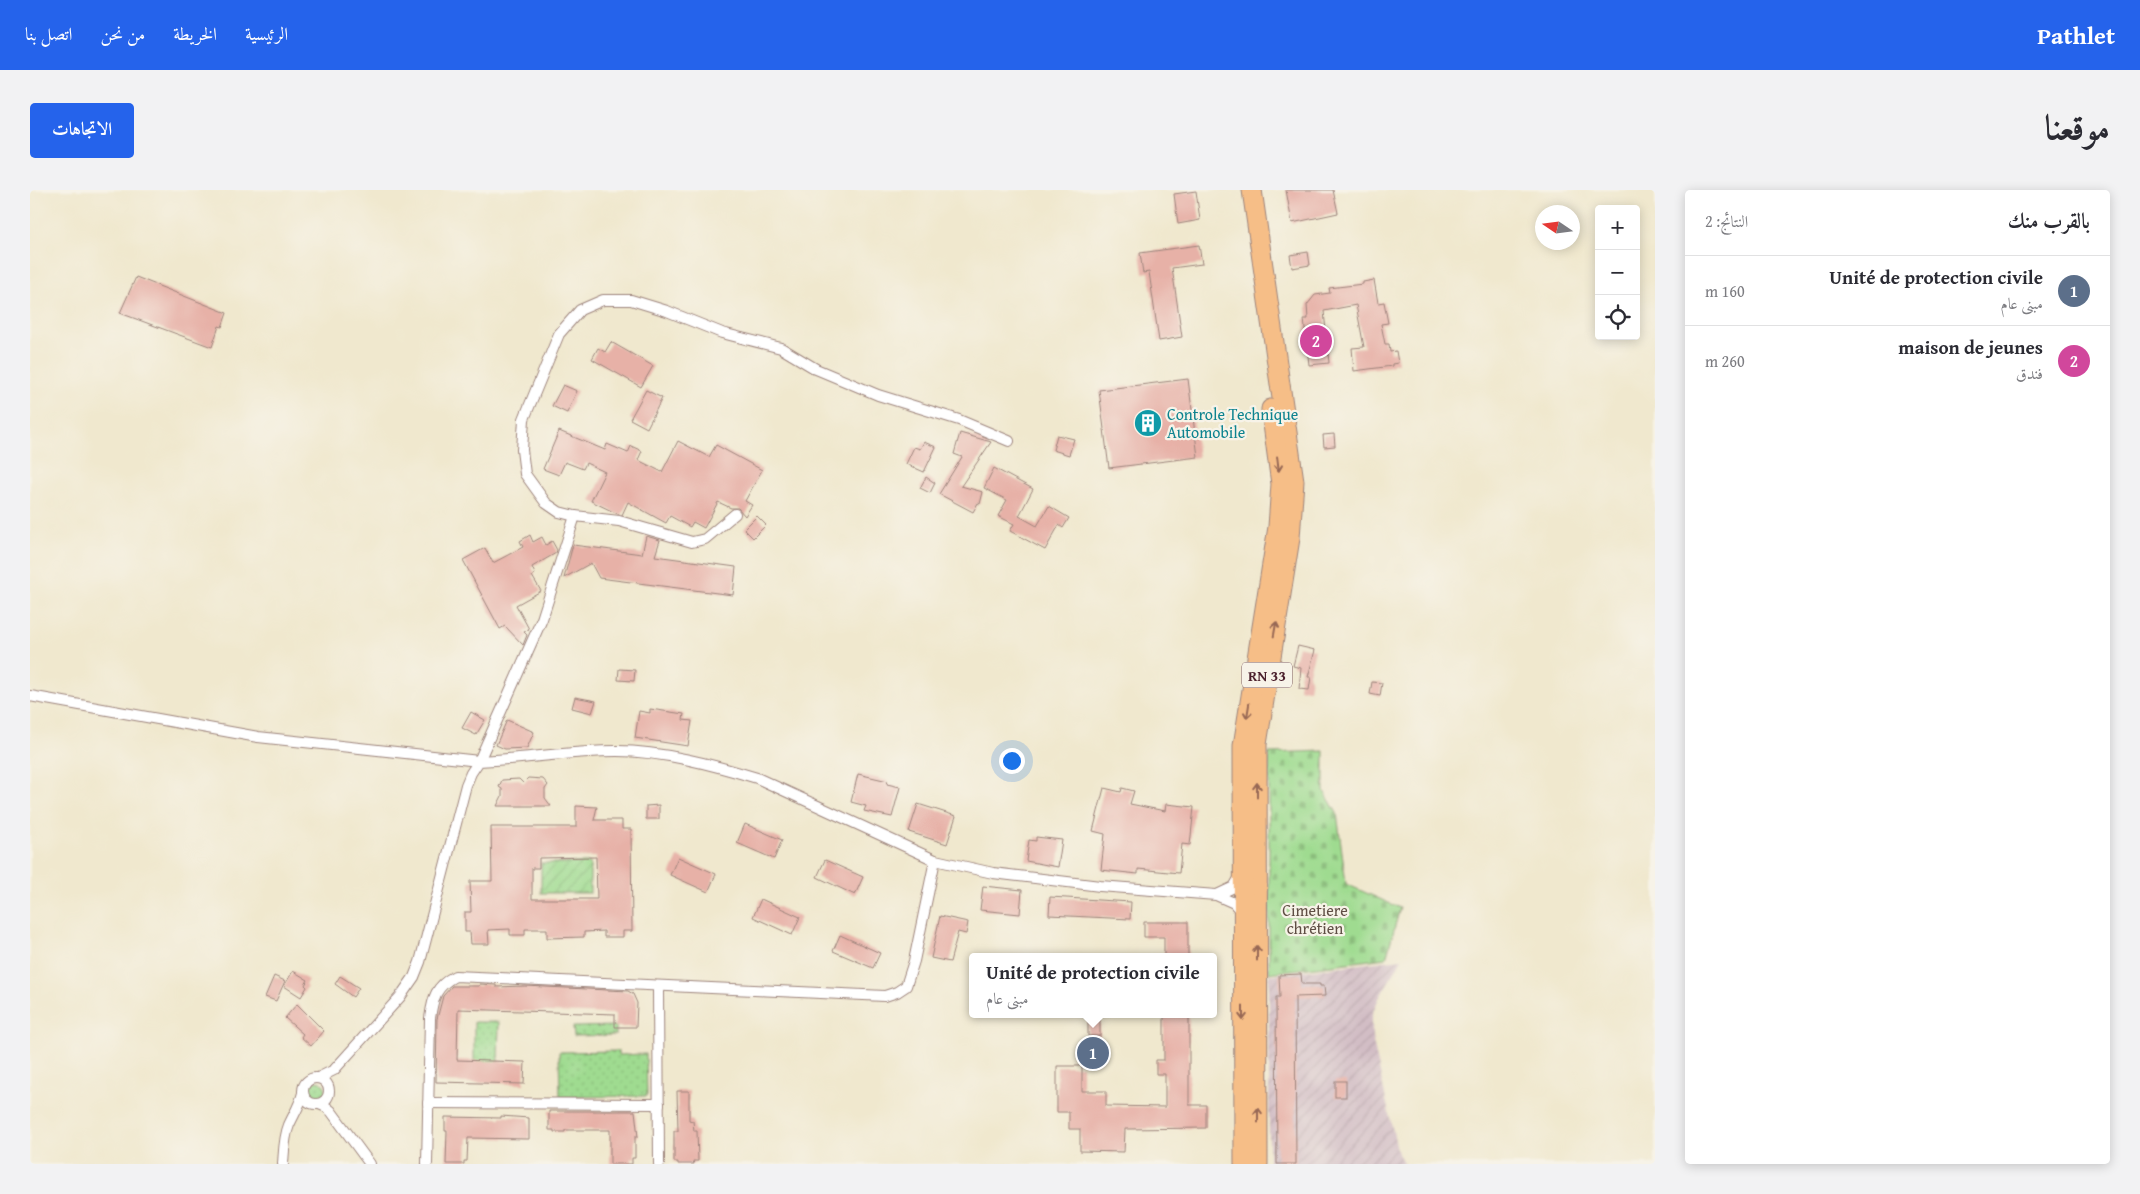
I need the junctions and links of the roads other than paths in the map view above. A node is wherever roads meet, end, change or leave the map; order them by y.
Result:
1 (1240, 190) edge
2 (1252, 190) edge
3 (1009, 441) dead end
4 (735, 514) dead end
5 (575, 516) junction
6 (30, 696) edge
7 (479, 761) junction
8 (935, 860) junction
9 (1243, 870) junction
10 (1216, 895) junction
11 (1243, 914) junction
12 (658, 986) junction
13 (334, 1070) junction
14 (318, 1078) junction
15 (329, 1090) junction
16 (303, 1093) junction
17 (428, 1102) junction
18 (316, 1104) junction
19 (659, 1104) junction
20 (331, 1111) junction
21 (296, 1113) junction
22 (282, 1164) edge
23 (370, 1164) edge
24 (427, 1164) edge
25 (659, 1164) edge
26 (1244, 1164) edge
27 (1258, 1164) edge

1 -> 9 highway, RN 33
27 -> 2 highway, RN 33
3 - 5 street
4 - 5 street
5 - 7 street
6 - 7 street
7 - 8 street
7 - 13 street
8 - 10 street
8 - 12 street
9 - 10 street
9 - 11 highway, RN 33
10 - 11 street
11 -> 26 highway, RN 33
12 - 17 street
12 - 19 street
13 - 14 street
13 - 15 street
14 - 15 street
14 - 16 street
15 - 18 street
15 - 20 street
16 - 18 street
16 - 21 street
17 - 19 street
17 - 24 street
18 - 20 street
18 - 21 street
19 - 25 street
20 - 23 street
21 - 22 street

